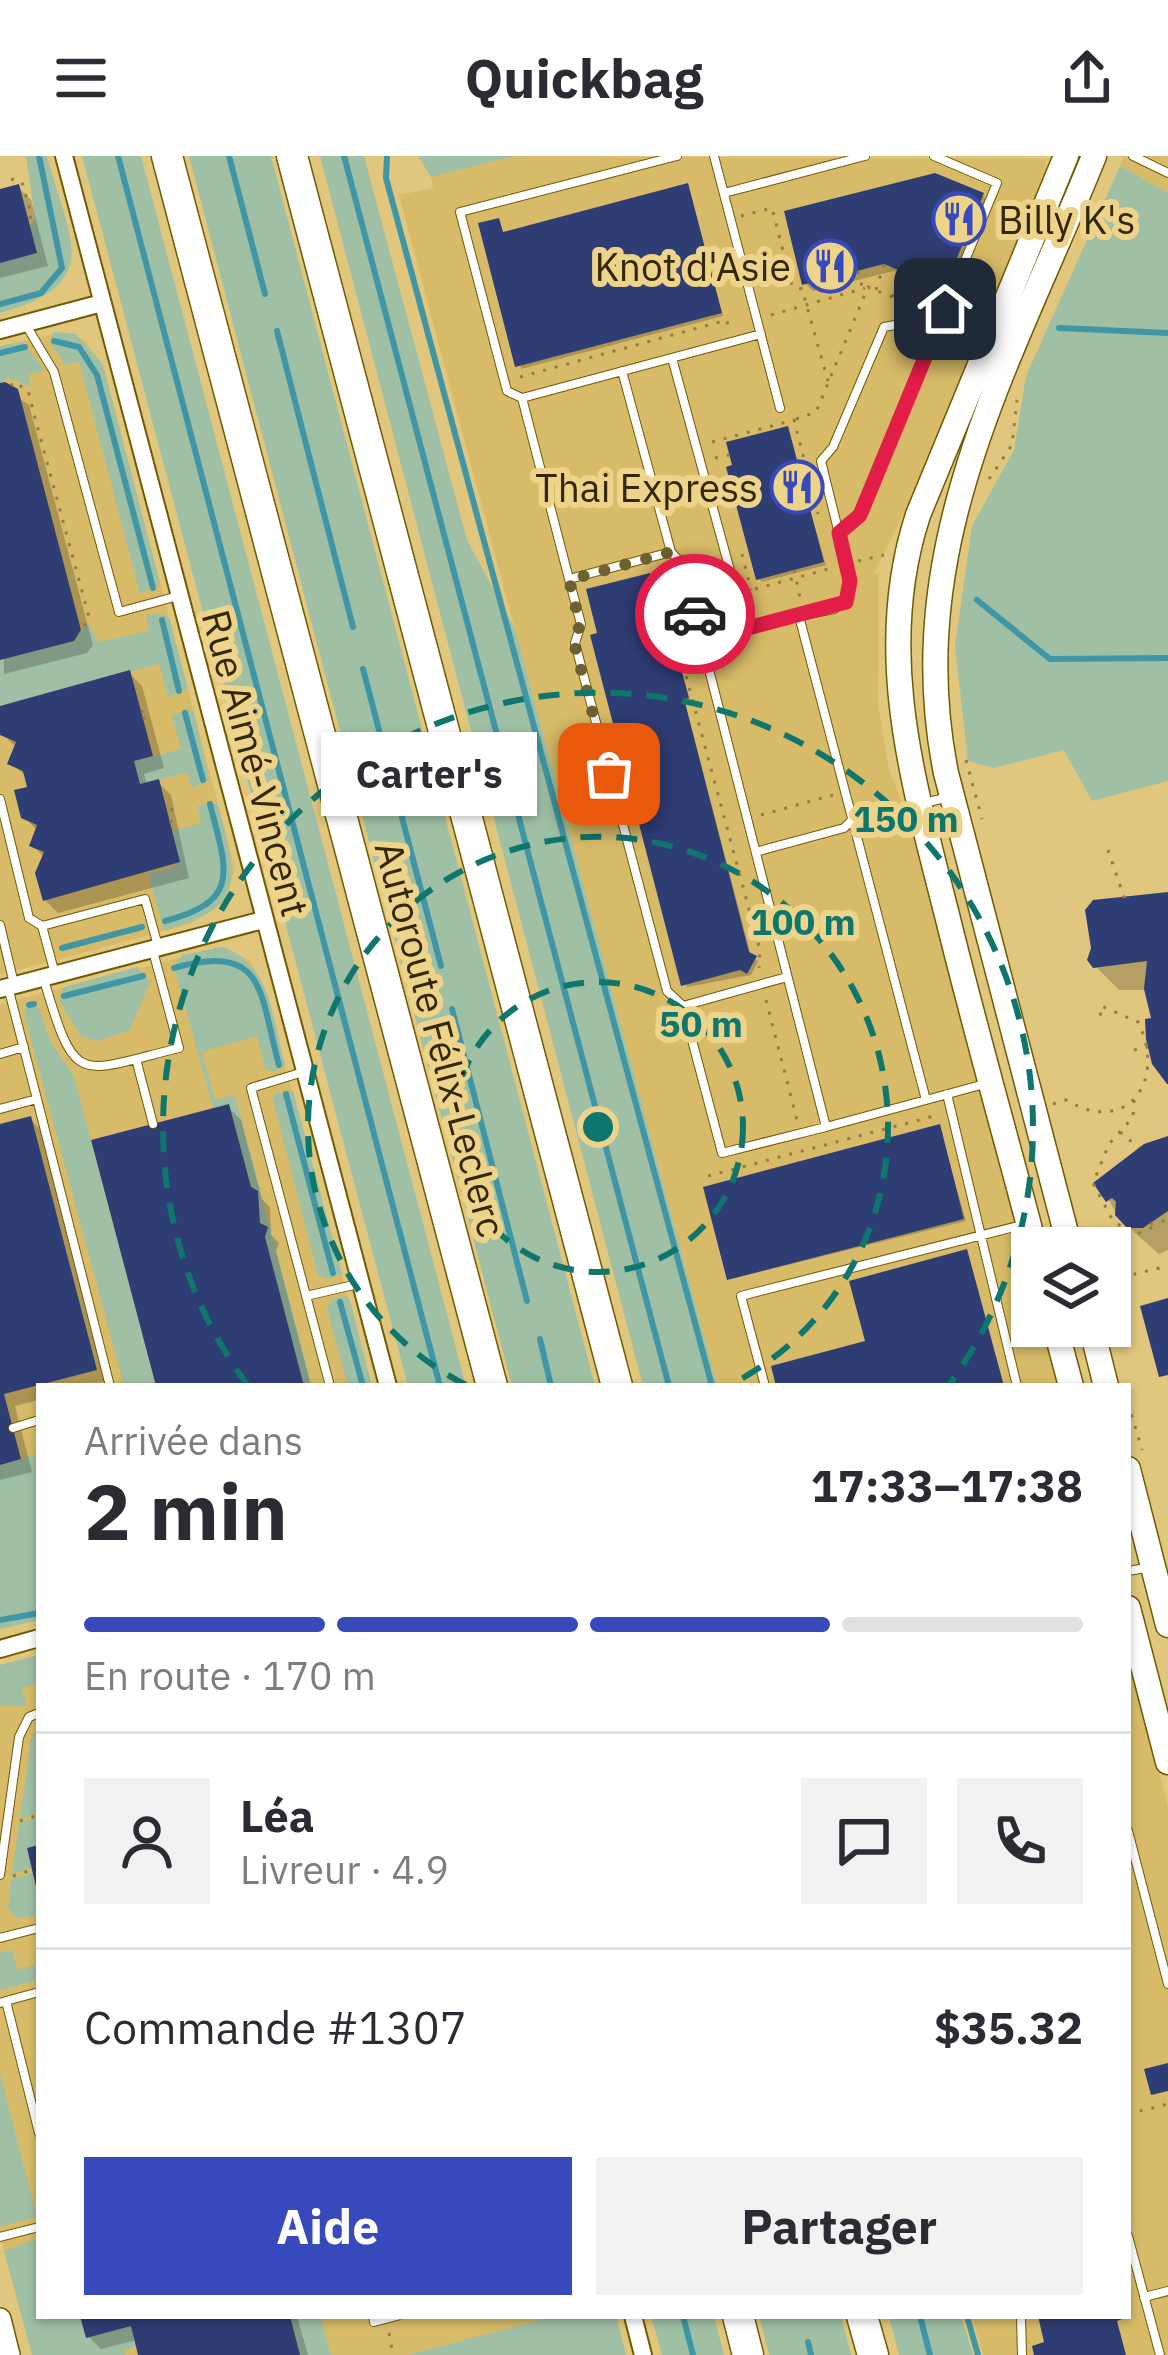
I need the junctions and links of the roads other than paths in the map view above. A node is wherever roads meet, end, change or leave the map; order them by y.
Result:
1 (64, 156) edge
2 (167, 156) edge
3 (292, 156) edge
4 (677, 156) edge
5 (714, 156) edge
6 (865, 156) edge
7 (934, 156) edge
8 (1066, 156) edge
9 (1094, 156) edge
10 (1133, 156) edge
11 (1168, 173) edge
12 (724, 193) junction
13 (102, 303) junction
14 (25, 324) junction
15 (0, 330) edge
16 (761, 334) junction
17 (934, 334) junction
18 (984, 354) junction
19 (672, 358) junction
20 (622, 371) junction
21 (522, 398) junction
22 (780, 408) dead end
23 (839, 533) junction
24 (671, 552) junction
25 (569, 580) junction
26 (178, 596) junction
27 (802, 615) junction
28 (746, 629) junction
29 (702, 640) junction
30 (952, 797) junction
31 (0, 799) edge
32 (918, 803) junction
33 (853, 819) junction
34 (758, 851) junction
35 (263, 920) junction
36 (0, 925) edge
37 (41, 926) junction
38 (156, 948) junction
39 (49, 976) junction
40 (787, 977) junction
41 (7, 987) edge
42 (683, 1006) junction
43 (24, 1047) junction
44 (0, 1054) edge
45 (136, 1059) junction
46 (304, 1071) junction
47 (991, 1083) junction
48 (947, 1094) junction
49 (37, 1099) junction
50 (926, 1100) junction
51 (0, 1109) edge
52 (153, 1124) dead end
53 (826, 1126) junction
54 (1029, 1227) edge
55 (1065, 1227) edge
56 (981, 1234) junction
57 (1011, 1235) edge
58 (361, 1283) junction
59 (307, 1295) junction
60 (1061, 1347) edge
61 (1096, 1347) edge
62 (109, 1383) edge
63 (330, 1383) edge
64 (387, 1383) edge
65 (491, 1383) edge
66 (615, 1383) edge
67 (764, 1383) edge
68 (1016, 1383) edge
69 (1070, 1383) edge
70 (1105, 1383) edge
71 (36, 1421) edge
72 (13, 1428) dead end
73 (1131, 1494) edge
74 (1140, 1569) edge
75 (1131, 1620) edge
76 (1168, 1625) edge
77 (36, 1639) edge
78 (0, 1648) edge
79 (36, 1714) edge
80 (1168, 1762) edge
81 (1131, 1842) edge
82 (6, 1876) edge
83 (36, 1929) edge
84 (0, 1938) edge
85 (1168, 1984) edge
86 (36, 1993) edge
87 (3, 2002) edge
88 (36, 2122) edge
89 (36, 2228) edge
90 (0, 2237) edge
91 (1131, 2247) edge
92 (1168, 2291) edge
93 (1144, 2297) junction
94 (0, 2319) edge
95 (635, 2319) edge
96 (739, 2319) edge
97 (863, 2319) edge
98 (1021, 2319) edge
99 (5, 2349) edge
100 (644, 2355) edge
101 (748, 2355) edge
102 (873, 2355) edge
103 (1022, 2355) edge
104 (1160, 2355) edge

1 - 13 street, Rue Aimé-Vincent
2 - 65 highway, Autoroute Félix-Leclerc
3 - 66 highway, Autoroute Félix-Leclerc
4 - 21 lane
5 - 12 lane
6 - 12 lane
7 - 17 lane
8 - 18 main road
9 - 30 main road
10 - 11 lane
12 - 16 lane
13 - 14 street
13 - 26 street, Rue Aimé-Vincent
14 - 15 street
14 - 26 lane
16 - 19 lane
16 - 22 lane
17 - 18 lane
17 - 23 lane
17 - 23 lane
18 - 32 main road
19 - 20 lane
19 - 28 lane
20 - 21 lane
20 - 24 lane
21 - 25 lane
23 - 27 lane
24 - 25 lane
24 - 29 lane
25 - 42 lane
26 - 35 street, Rue Aimé-Vincent
27 - 28 lane
27 - 33 lane
28 - 29 lane
29 - 34 lane
30 - 32 lane
30 - 55 main road
31 - 37 lane
32 - 33 lane
32 - 47 main road
33 - 34 lane
33 - 50 lane
34 - 40 lane
35 - 38 street
35 - 46 street, Rue Aimé-Vincent
36 - 41 lane
37 - 38 lane
37 - 39 lane
38 - 39 street
38 - 45 lane
39 - 41 street
39 - 45 lane
40 - 42 lane
40 - 53 lane
41 - 43 lane
42 - 53 lane
43 - 44 lane
43 - 49 lane
45 - 52 lane
46 - 58 street, Rue Aimé-Vincent
46 - 59 lane
47 - 48 lane
47 - 54 main road
48 - 50 lane
48 - 56 lane
49 - 51 lane
49 - 62 lane
50 - 53 lane
56 - 57 lane
56 - 67 lane
56 - 68 lane
58 - 59 lane
58 - 64 street, Rue Aimé-Vincent
59 - 63 lane
60 - 69 main road
61 - 70 main road
71 - 72 lane
73 - 74 main road
74 - 76 main road
75 - 80 main road
77 - 78 street
79 - 82 lane
81 - 85 lane
83 - 84 lane
86 - 87 lane
87 - 88 lane
89 - 90 lane
91 - 93 lane
92 - 93 lane
93 - 104 lane
94 - 99 street
95 - 100 street
96 - 101 highway
97 - 102 highway
98 - 103 lane

